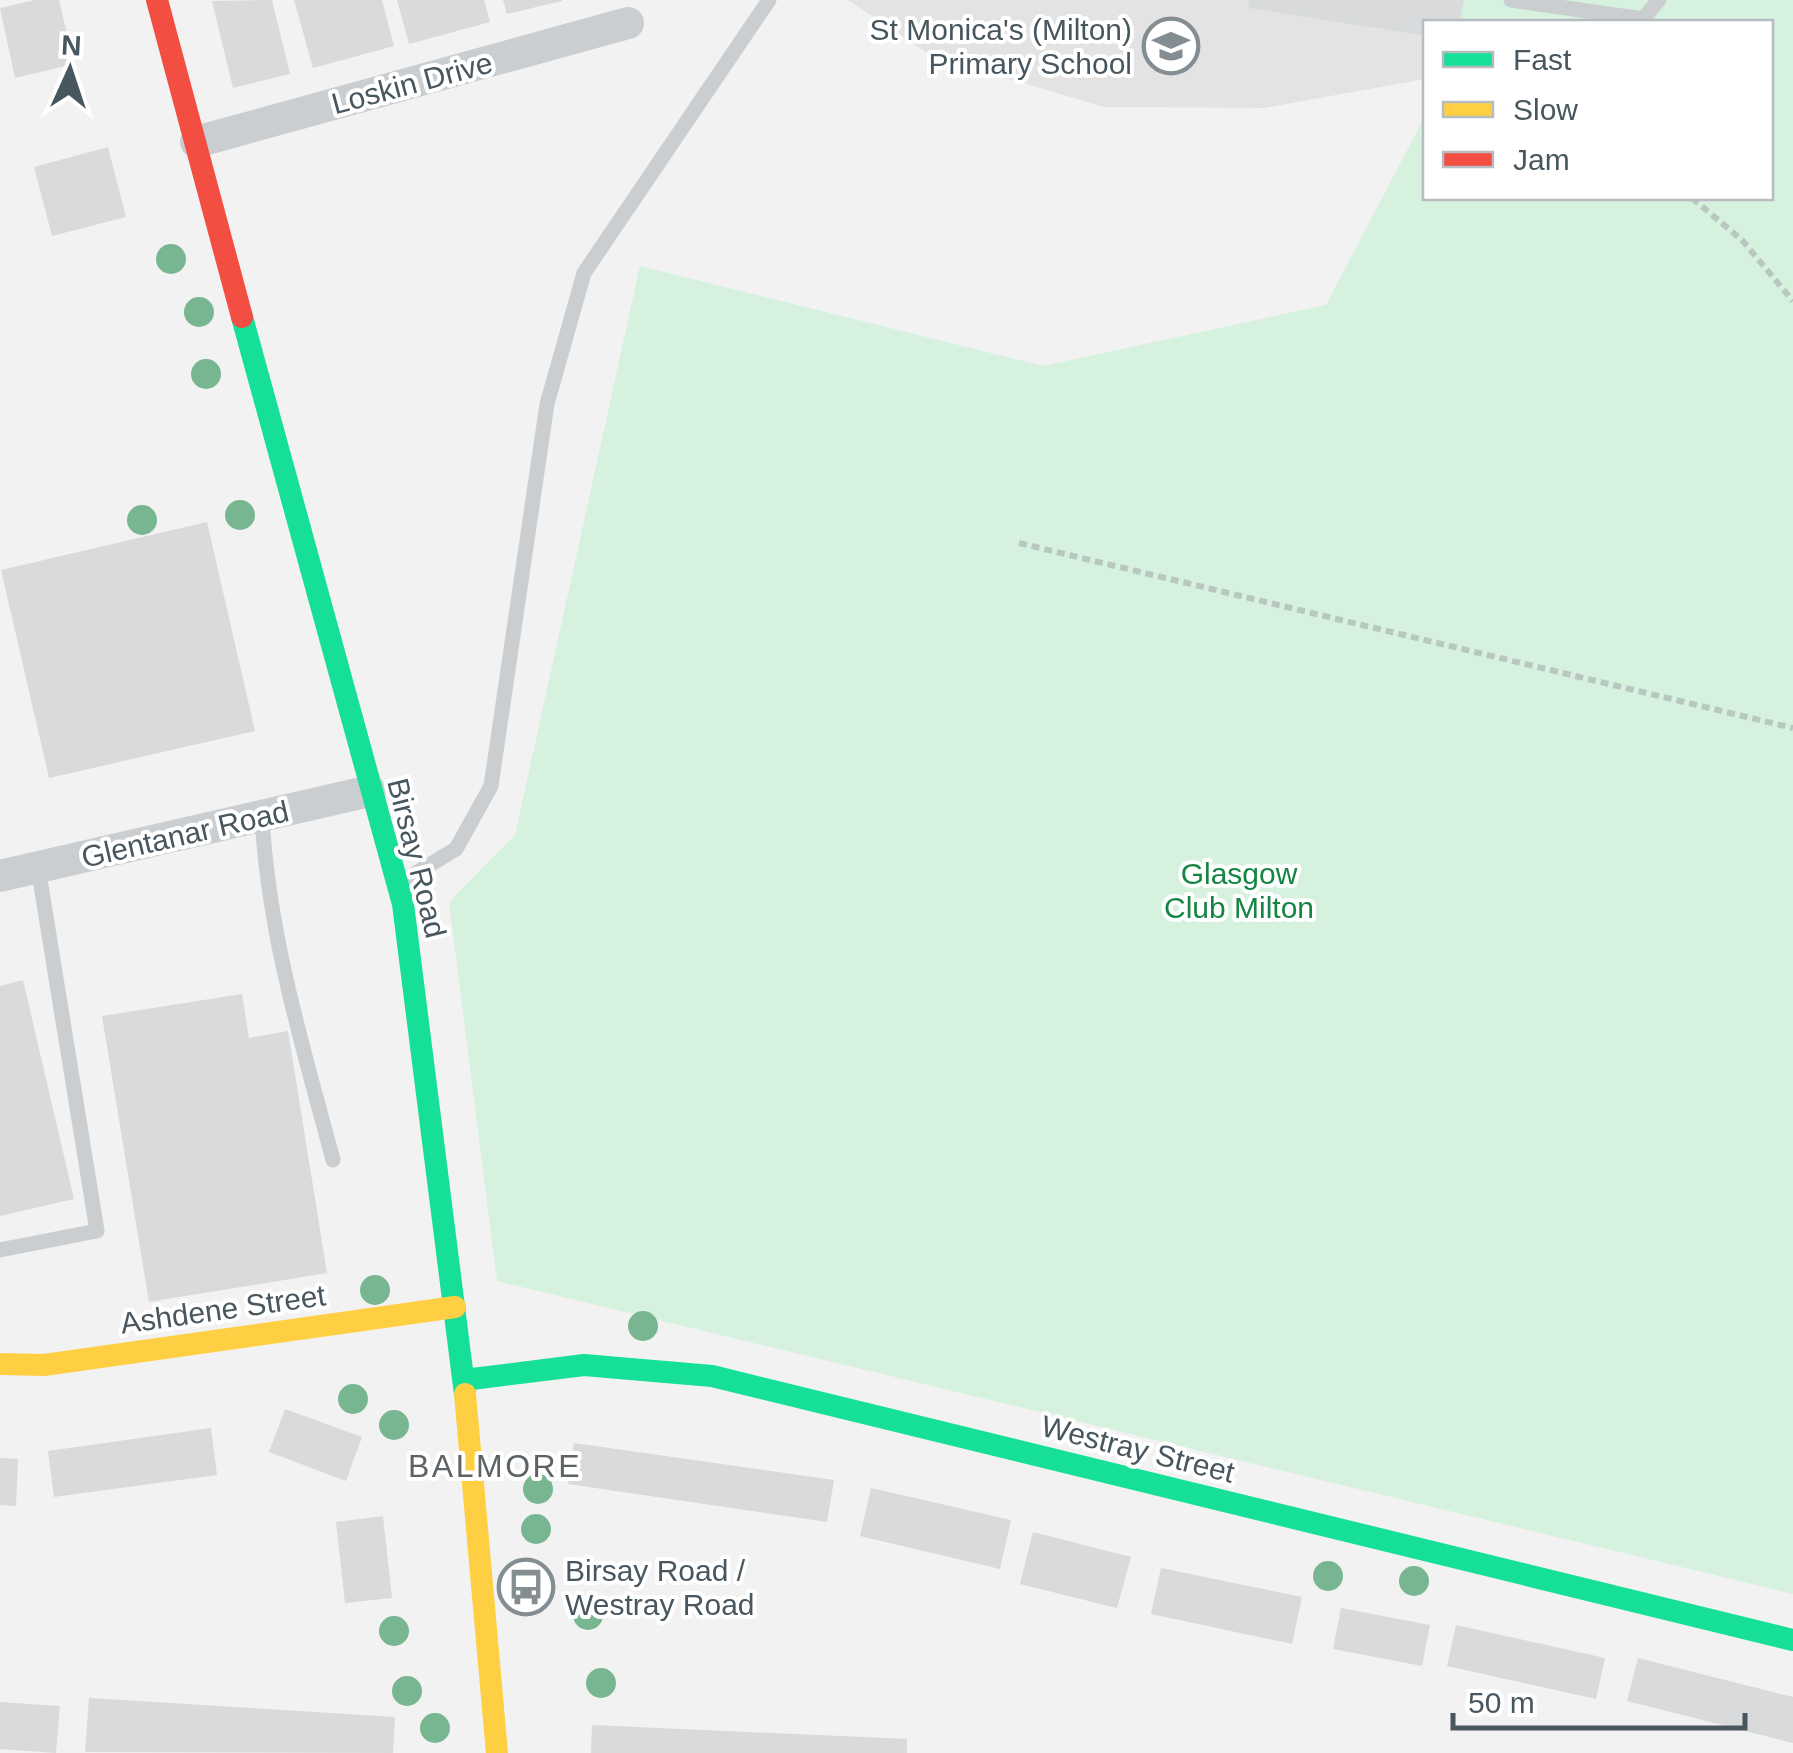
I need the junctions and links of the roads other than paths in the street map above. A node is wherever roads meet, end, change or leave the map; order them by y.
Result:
1 (157, 0) edge
2 (769, 0) edge
3 (1511, 0) edge
4 (1658, 0) edge
5 (628, 24) dead end
6 (196, 142) junction
7 (370, 791) junction
8 (262, 816) junction
9 (38, 867) junction
10 (0, 876) edge
11 (398, 884) junction
12 (333, 1160) dead end
13 (0, 1250) edge
14 (455, 1307) junction
15 (0, 1364) edge
16 (464, 1380) junction
17 (1793, 1640) edge
18 (498, 1753) edge

1 - 6 street, Birsay Road
2 - 11 lane
3 - 4 lane
5 - 6 street, Loskin Drive
6 - 7 street, Birsay Road
7 - 8 street, Glentanar Road
7 - 11 street, Birsay Road
8 - 9 street, Glentanar Road
8 - 12 lane
9 - 10 street, Glentanar Road
9 - 13 lane
11 - 14 street, Birsay Road
14 - 15 street, Ashdene Street
14 - 16 street, Birsay Road
16 - 17 street, Westray Street
16 - 18 street, Birsay Road

